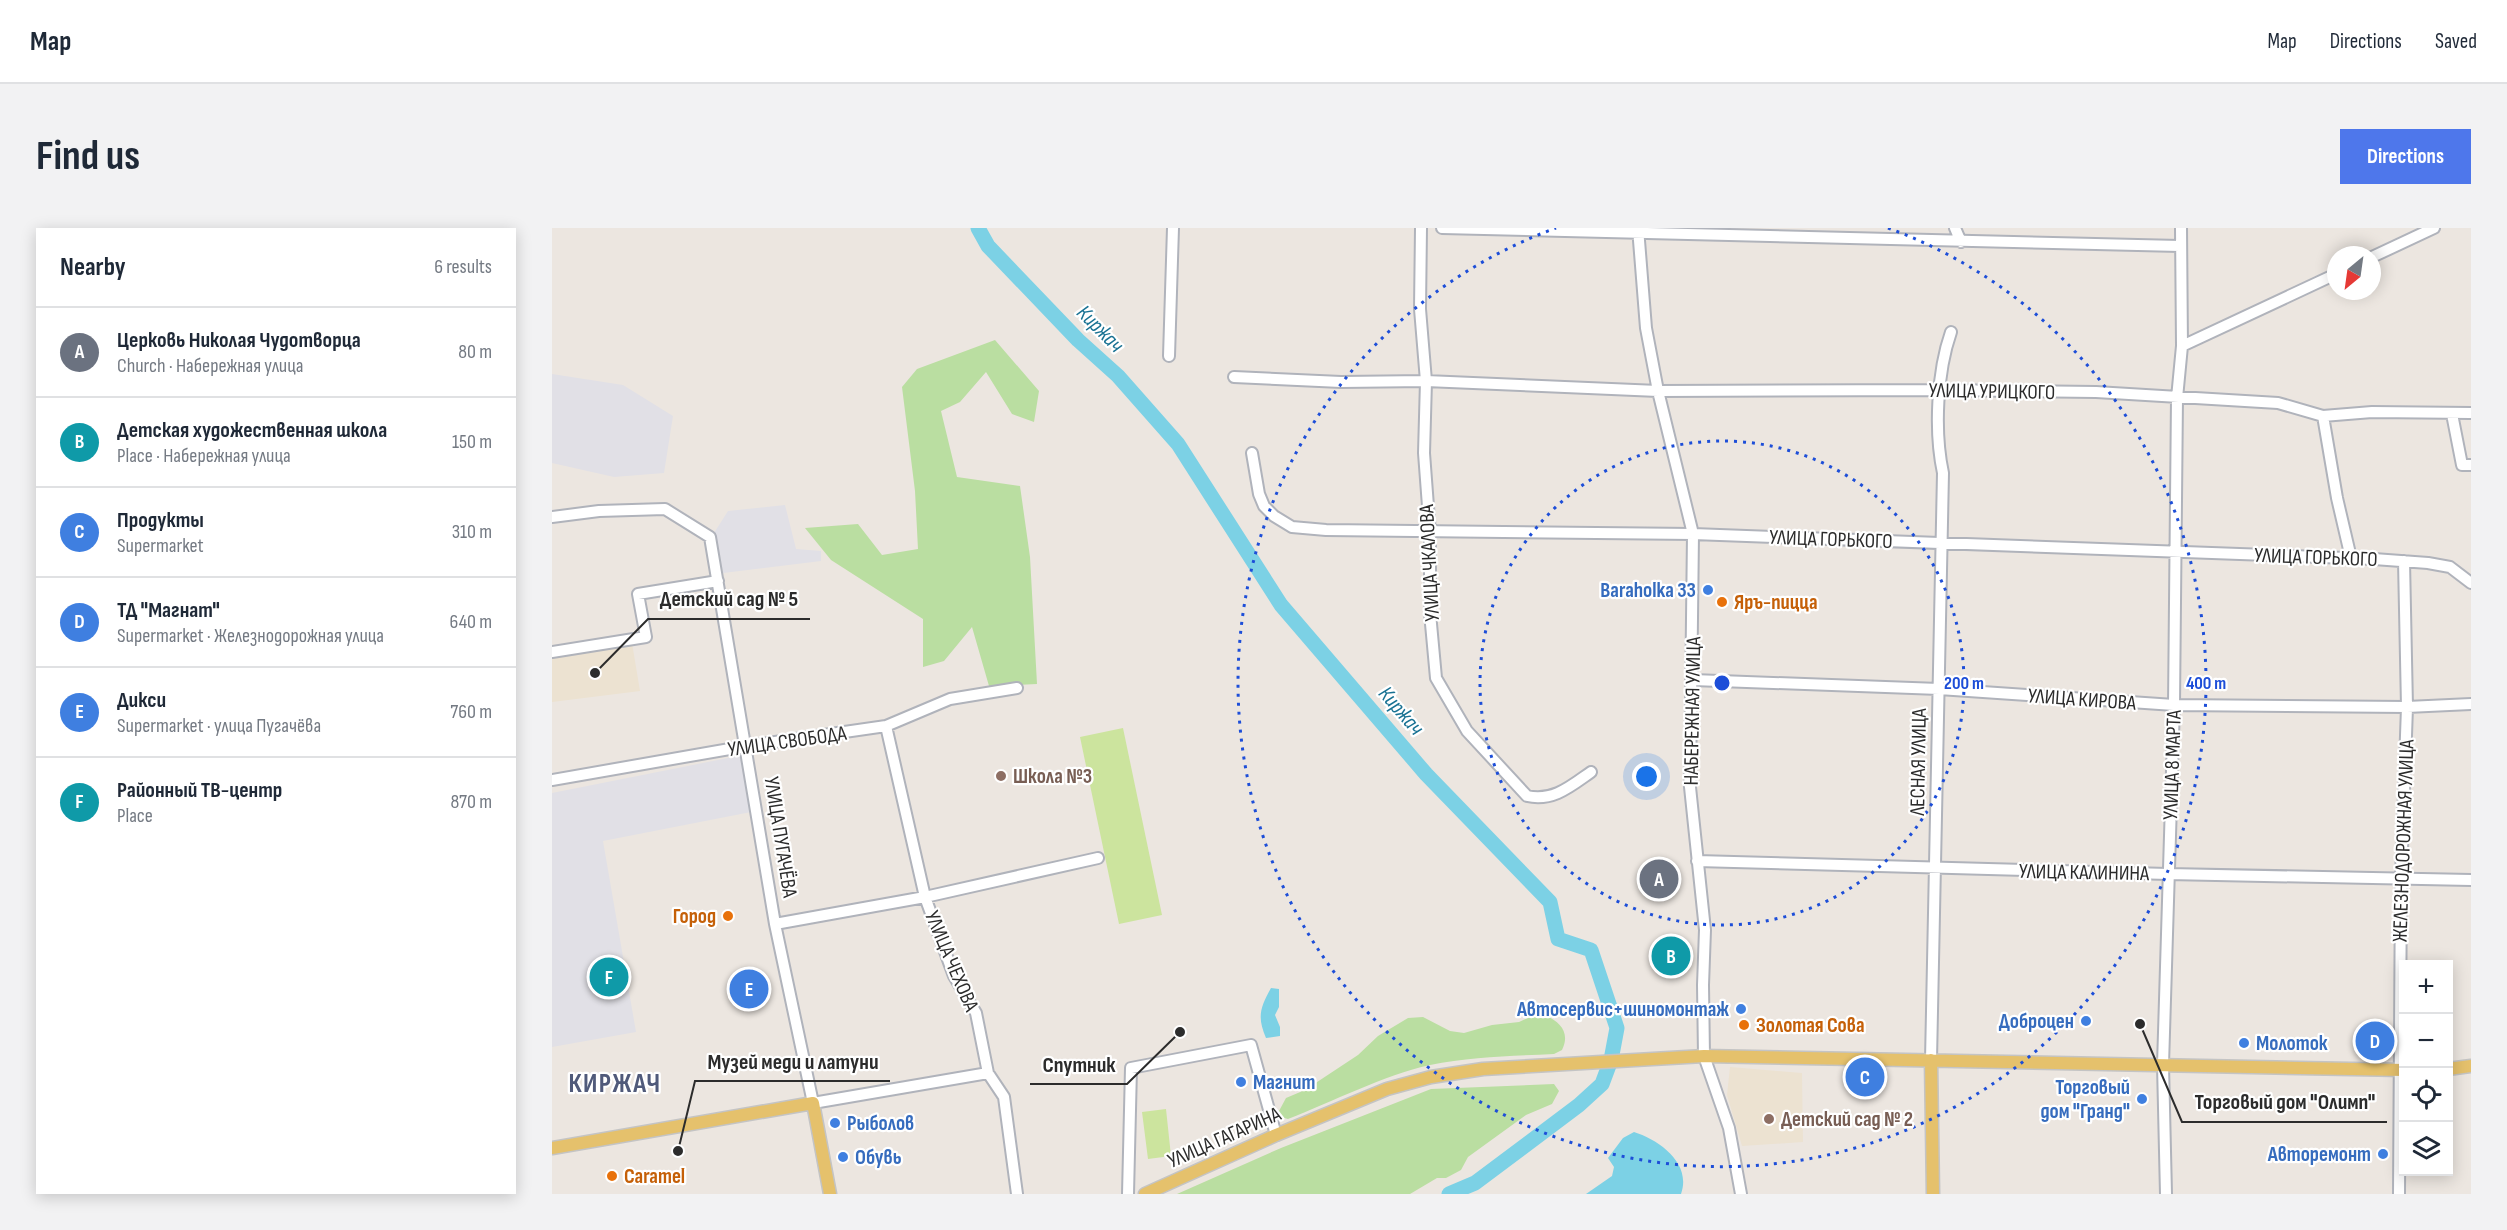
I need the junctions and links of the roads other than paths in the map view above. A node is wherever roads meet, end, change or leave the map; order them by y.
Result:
1 (1173, 228) edge
2 (1421, 228) edge
3 (1442, 228) edge
4 (1955, 228) edge
5 (2181, 228) edge
6 (2434, 228) edge
7 (1638, 230) edge
8 (1961, 242) junction
9 (2180, 246) junction
10 (2381, 253) edge
11 (2327, 278) edge
12 (1951, 332) dead end
13 (2182, 346) junction
14 (1169, 356) dead end
15 (1234, 377) dead end
16 (1426, 381) junction
17 (1940, 390) junction
18 (1658, 391) junction
19 (2177, 398) junction
20 (2471, 413) edge
21 (2452, 414) junction
22 (2323, 416) junction
23 (1251, 453) dead end
24 (2471, 465) edge
25 (552, 517) edge
26 (1430, 533) junction
27 (1693, 534) junction
28 (1941, 543) junction
29 (2176, 552) junction
30 (2351, 558) junction
31 (2404, 561) junction
32 (2471, 568) edge
33 (2457, 571) junction
34 (718, 581) junction
35 (2471, 583) edge
36 (552, 652) edge
37 (1693, 680) junction
38 (1017, 688) dead end
39 (1939, 689) junction
40 (2471, 704) edge
41 (2174, 705) junction
42 (2407, 707) junction
43 (886, 726) junction
44 (747, 746) junction
45 (1591, 772) dead end
46 (552, 780) edge
47 (1098, 858) dead end
48 (1697, 861) junction
49 (1935, 869) junction
50 (2168, 874) junction
51 (2401, 878) junction
52 (2471, 880) edge
53 (925, 897) junction
54 (775, 924) junction
55 (1704, 1056) junction
56 (1931, 1060) junction
57 (2163, 1065) junction
58 (2471, 1066) edge
59 (2401, 1068) edge
60 (2453, 1068) edge
61 (2399, 1070) edge
62 (988, 1073) junction
63 (813, 1103) junction
64 (2400, 1122) edge
65 (1276, 1135) junction
66 (552, 1148) edge
67 (830, 1194) edge
68 (1017, 1194) edge
69 (1128, 1194) edge
70 (1145, 1194) edge
71 (1741, 1194) edge
72 (1933, 1194) edge
73 (2166, 1194) edge
74 (2399, 1194) edge

1 - 14 street
2 - 16 street, УЛИЦА ЧКАЛОВА
3 - 7 street
4 - 8 street
5 - 9 street, УЛИЦА 8 МАРТА
6 - 10 street
7 - 8 street
7 - 18 street, НАБЕРЕЖНАЯ УЛИЦА
8 - 9 street
9 - 13 street, УЛИЦА 8 МАРТА
11 - 13 street
12 - 17 street, ЛЕСНАЯ УЛИЦА
13 - 19 street, УЛИЦА 8 МАРТА
15 - 16 street, УЛИЦА УРИЦКОГО
16 - 18 street, УЛИЦА УРИЦКОГО
16 - 26 street, УЛИЦА ЧКАЛОВА
17 - 18 street, УЛИЦА УРИЦКОГО
17 - 19 street, УЛИЦА УРИЦКОГО
17 - 28 street, ЛЕСНАЯ УЛИЦА
18 - 27 street, НАБЕРЕЖНАЯ УЛИЦА
19 - 22 street, УЛИЦА УРИЦКОГО
19 - 29 street, УЛИЦА 8 МАРТА
20 - 21 street
21 - 22 street
21 - 24 street
22 - 30 street
23 - 26 street, УЛИЦА ГОРЬКОГО
25 - 34 street, УЛИЦА ПУГАЧЁВА
26 - 27 street, УЛИЦА ГОРЬКОГО
26 - 45 street, УЛИЦА ЧКАЛОВА
27 - 28 street, УЛИЦА ГОРЬКОГО
27 - 37 street, НАБЕРЕЖНАЯ УЛИЦА
28 - 29 street, УЛИЦА ГОРЬКОГО
28 - 39 street, ЛЕСНАЯ УЛИЦА
29 - 30 street, УЛИЦА ГОРЬКОГО
29 - 41 street, УЛИЦА 8 МАРТА
30 - 31 street, УЛИЦА ГОРЬКОГО
31 - 33 street, УЛИЦА ГОРЬКОГО
31 - 42 street, ЖЕЛЕЗНОДОРОЖНАЯ УЛИЦА
32 - 33 street, УЛИЦА ГОРЬКОГО
33 - 35 street, УЛИЦА ГОРЬКОГО
34 - 36 street
34 - 44 street, УЛИЦА ПУГАЧЁВА
37 - 39 street, УЛИЦА КИРОВА
37 - 48 street, НАБЕРЕЖНАЯ УЛИЦА
38 - 43 street, УЛИЦА СВОБОДА
39 - 41 street, УЛИЦА КИРОВА
39 - 49 street, ЛЕСНАЯ УЛИЦА
40 - 42 street, УЛИЦА КИРОВА
41 - 42 street, УЛИЦА КИРОВА
41 - 50 street, УЛИЦА 8 МАРТА
42 - 51 street, ЖЕЛЕЗНОДОРОЖНАЯ УЛИЦА
43 - 44 street, УЛИЦА СВОБОДА
43 - 53 street, УЛИЦА ЧЕХОВА
44 - 46 street, УЛИЦА СВОБОДА
44 - 54 street, УЛИЦА ПУГАЧЁВА
47 - 53 street
48 - 49 street, УЛИЦА КАЛИНИНА
48 - 55 street, НАБЕРЕЖНАЯ УЛИЦА
49 - 50 street, УЛИЦА КАЛИНИНА
49 - 56 street, ЛЕСНАЯ УЛИЦА
50 - 51 street, УЛИЦА КАЛИНИНА
50 - 57 street, УЛИЦА 8 МАРТА
51 - 52 street, УЛИЦА КАЛИНИНА
51 - 59 street, ЖЕЛЕЗНОДОРОЖНАЯ УЛИЦА
53 - 54 street
53 - 62 street, УЛИЦА ЧЕХОВА
54 - 63 street, УЛИЦА ПУГАЧЁВА
55 - 56 main road, УЛИЦА ГАГАРИНА
55 - 65 main road, УЛИЦА ГАГАРИНА
55 - 71 street, НАБЕРЕЖНАЯ УЛИЦА
56 - 57 main road, УЛИЦА ГАГАРИНА
56 - 72 main road, ЛЕСНАЯ УЛИЦА
57 - 61 main road, УЛИЦА ГАГАРИНА
57 - 73 street, УЛИЦА 8 МАРТА
58 - 60 main road
62 - 63 street
62 - 68 street, УЛИЦА ЧЕХОВА
63 - 66 main road
63 - 67 main road, УЛИЦА ПУГАЧЁВА
64 - 74 street, ЖЕЛЕЗНОДОРОЖНАЯ УЛИЦА
65 - 69 street
65 - 70 main road, УЛИЦА ГАГАРИНА

